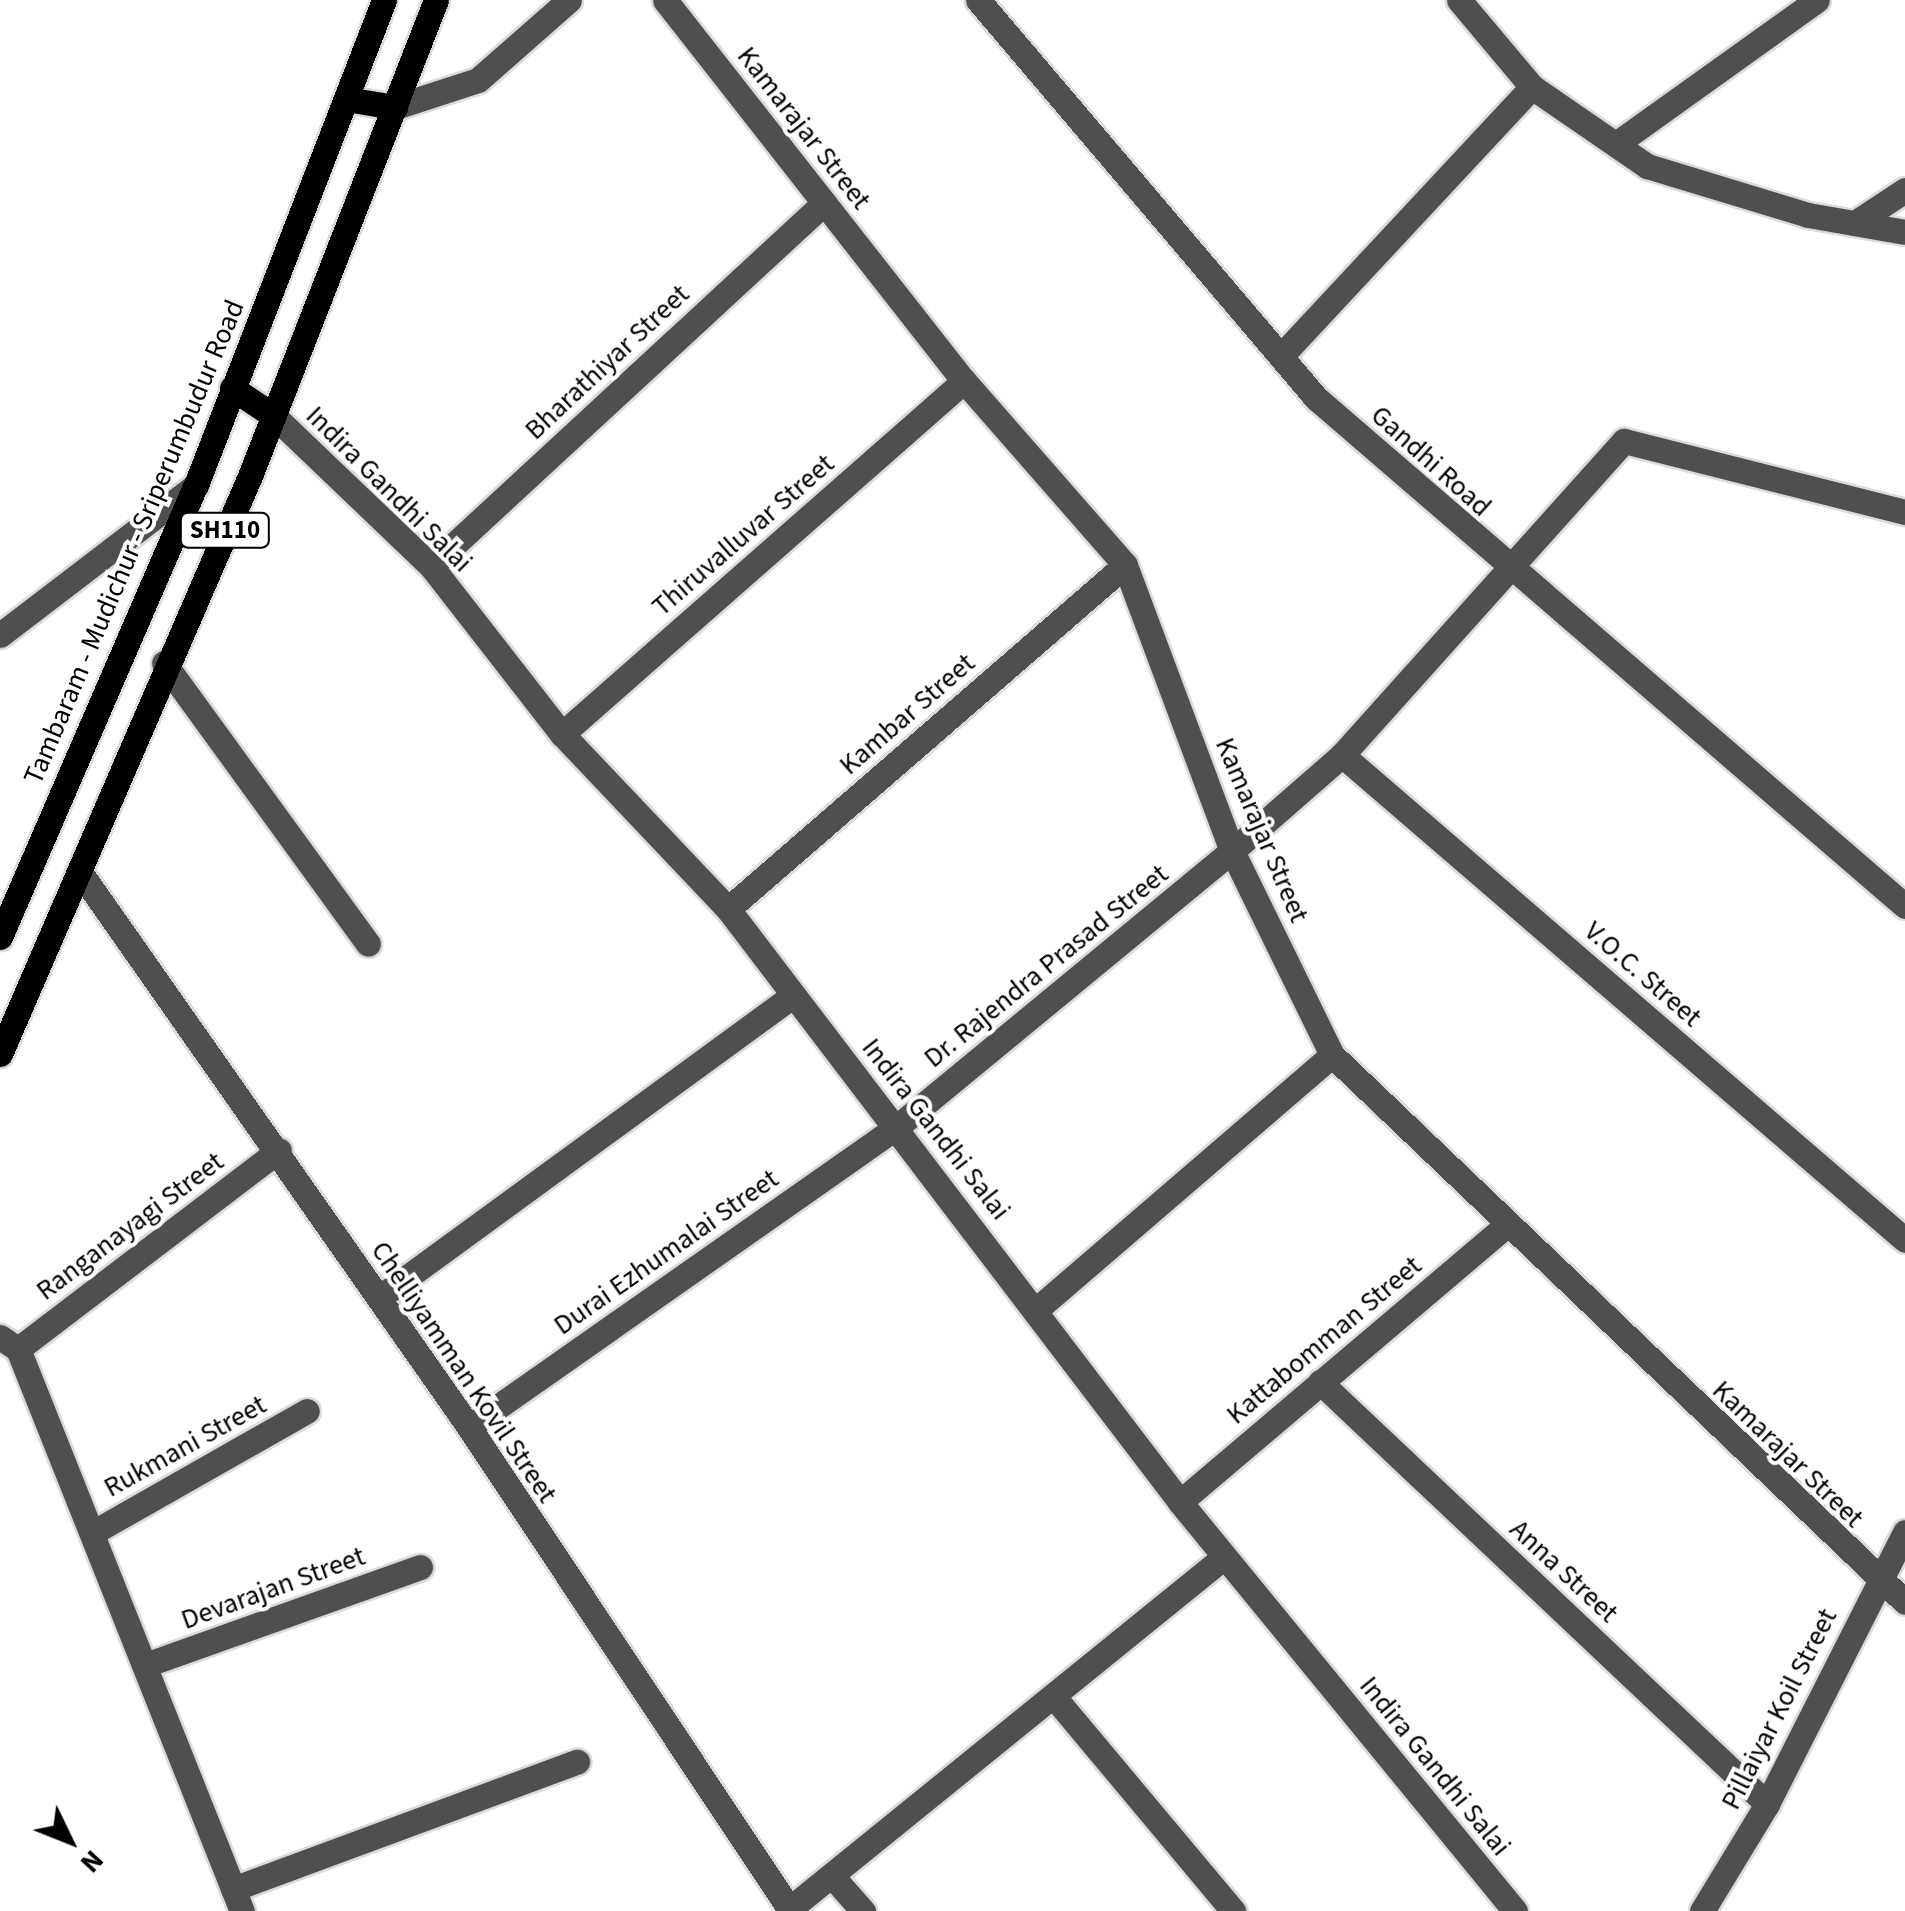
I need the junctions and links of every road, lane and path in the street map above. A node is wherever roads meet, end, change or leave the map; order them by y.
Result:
1 (384, 0) edge
2 (436, 0) edge
3 (569, 0) edge
4 (665, 0) edge
5 (978, 0) edge
6 (1459, 0) edge
7 (1817, 0) edge
8 (1532, 86) junction
9 (346, 99) junction
10 (395, 107) junction
11 (1616, 144) junction
12 (1905, 190) edge
13 (824, 202) junction
14 (1855, 223) junction
15 (1905, 232) edge
16 (1280, 356) junction
17 (964, 380) junction
18 (232, 388) junction
19 (274, 416) junction
20 (196, 485) junction
21 (1905, 512) edge
22 (432, 566) junction
23 (1125, 566) junction
24 (1512, 574) junction
25 (0, 635) edge
26 (164, 663) junction
27 (562, 734) junction
28 (1342, 755) junction
29 (1232, 851) junction
30 (80, 872) junction
31 (1905, 906) edge
32 (728, 909) junction
33 (0, 937) edge
34 (368, 944) dead end
35 (791, 997) junction
36 (0, 1054) edge
37 (1332, 1055) junction
38 (898, 1126) junction
39 (279, 1150) junction
40 (1506, 1225) junction
41 (1905, 1240) edge
42 (380, 1297) junction
43 (1037, 1309) junction
44 (9, 1343) edge
45 (1320, 1382) junction
46 (307, 1411) dead end
47 (469, 1427) junction
48 (1180, 1502) junction
49 (1905, 1532) edge
50 (92, 1533) junction
51 (1224, 1557) junction
52 (420, 1567) dead end
53 (1878, 1582) junction
54 (1905, 1602) edge
55 (145, 1665) junction
56 (1055, 1698) junction
57 (577, 1762) dead end
58 (1767, 1804) junction
59 (832, 1876) junction
60 (237, 1900) edge
61 (788, 1910) edge
62 (864, 1911) edge
63 (1233, 1911) edge
64 (1515, 1911) edge
65 (1702, 1911) edge

1 - 9 main road, Tambaram - Mudichur - Sriperumbudur Road / SH110
2 - 10 main road, SH110
3 - 10 street
4 - 13 street, Kamarajar Street
5 - 16 street, Gandhi Road
6 - 8 street
7 - 11 street
8 - 11 street
8 - 16 street
9 - 10 main road
9 - 18 main road, Tambaram - Mudichur - Sriperumbudur Road / SH110
10 - 19 main road, SH110
11 - 14 street
12 - 14 street
13 - 17 street, Kamarajar Street
13 - 22 street, Bharathiyar Street
14 - 15 street
16 - 24 street, Gandhi Road
17 - 23 street, Kamarajar Street
17 - 27 street, Thiruvalluvar Street
18 - 19 main road
18 - 20 main road, Tambaram - Mudichur - Sriperumbudur Road / SH110
19 - 22 street, Indira Gandhi Salai
19 - 26 main road, SH110
20 - 25 street
20 - 33 main road, Tambaram - Mudichur - Sriperumbudur Road / SH110
21 - 24 street, Dr. Rajendra Prasad Street
22 - 27 street, Indira Gandhi Salai
23 - 29 street, Kamarajar Street
23 - 32 street, Kambar Street
24 - 28 street, Dr. Rajendra Prasad Street
24 - 31 street, Gandhi Road
26 - 30 main road, SH110
26 - 34 street
27 - 32 street, Indira Gandhi Salai
28 - 29 street, Dr. Rajendra Prasad Street
28 - 41 street, V.O.C. Street
29 - 37 street, Kamarajar Street
29 - 38 street, Dr. Rajendra Prasad Street
30 - 36 main road, SH110
30 - 39 street, Chelliyamman Kovil Street
32 - 35 street, Indira Gandhi Salai
35 - 38 street, Indira Gandhi Salai
35 - 42 street
37 - 40 street, Kamarajar Street
37 - 43 street
38 - 43 street, Indira Gandhi Salai
38 - 47 street, Durai Ezhumalai Street
39 - 42 street, Chelliyamman Kovil Street
39 - 44 street, Ranganayagi Street
40 - 45 street, Kattabomman Street
40 - 53 street, Kamarajar Street
42 - 47 street, Chelliyamman Kovil Street
43 - 48 street, Indira Gandhi Salai
44 - 50 street
45 - 48 street, Kattabomman Street
45 - 58 street, Anna Street
46 - 50 street, Rukmani Street
47 - 61 street, Chelliyamman Kovil Street
48 - 51 street, Indira Gandhi Salai
49 - 53 street, Pillaiyar Koil Street
50 - 55 street
51 - 56 street
51 - 64 street, Indira Gandhi Salai
52 - 55 street, Devarajan Street
53 - 54 street, Kamarajar Street
53 - 58 street, Pillaiyar Koil Street
55 - 60 street
56 - 59 street
56 - 63 street
57 - 60 street
58 - 65 street, Pillaiyar Koil Street
59 - 61 street
59 - 62 street

